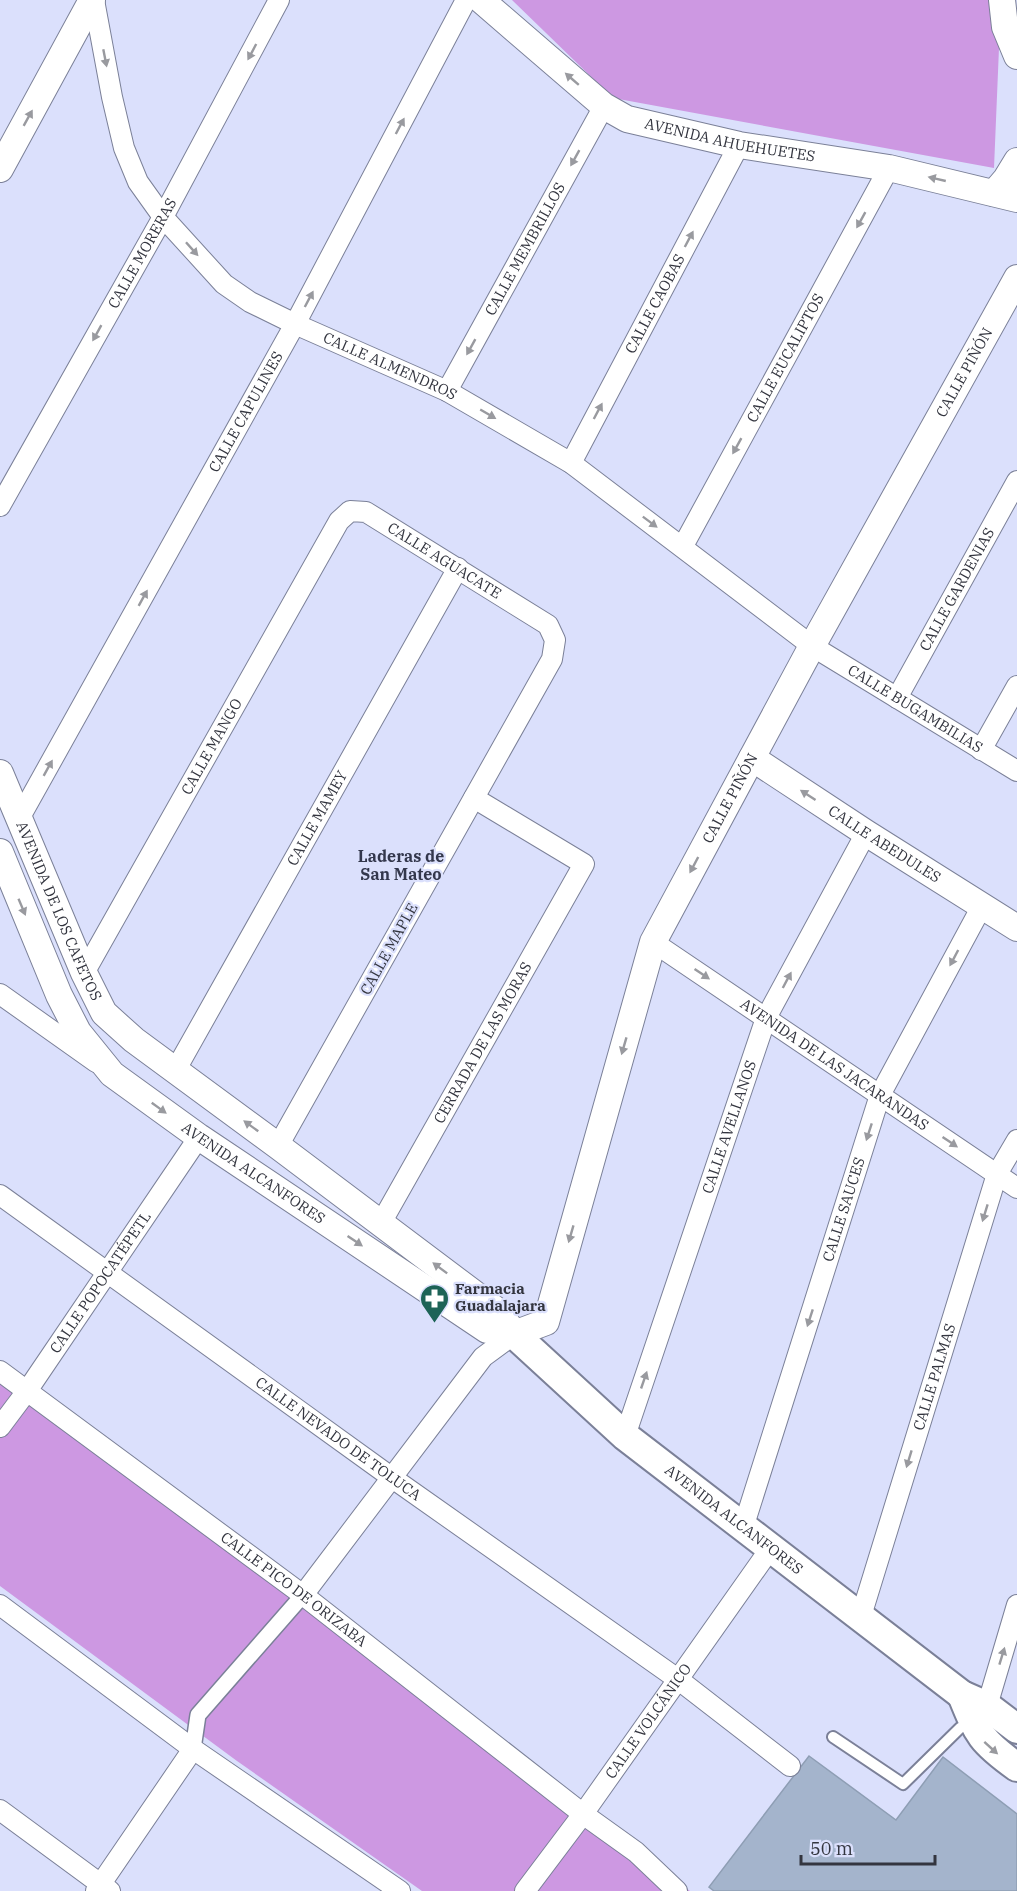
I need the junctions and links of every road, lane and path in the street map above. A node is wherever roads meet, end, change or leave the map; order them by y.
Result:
1 (93, 0) edge
2 (279, 0) edge
3 (466, 0) edge
4 (481, 0) edge
5 (1002, 0) edge
6 (1011, 27) edge
7 (1017, 56) edge
8 (604, 106) junction
9 (739, 145) junction
10 (1017, 161) edge
11 (889, 168) junction
12 (0, 169) edge
13 (1005, 196) edge
14 (163, 217) junction
15 (1017, 278) edge
16 (295, 324) junction
17 (447, 391) junction
18 (571, 463) junction
19 (1017, 481) edge
20 (0, 506) edge
21 (339, 521) joint
22 (683, 546) junction
23 (458, 568) junction
24 (548, 625) joint
25 (812, 646) junction
26 (1017, 686) edge
27 (897, 698) junction
28 (981, 750) junction
29 (752, 758) junction
30 (1017, 771) edge
31 (0, 773) edge
32 (474, 798) junction
33 (19, 819) junction
34 (866, 834) junction
35 (0, 852) edge
36 (982, 906) junction
37 (1017, 928) edge
38 (653, 942) junction
39 (84, 973) junction
40 (0, 994) edge
41 (766, 1018) junction
42 (134, 1040) junction
43 (175, 1071) junction
44 (112, 1074) junction
45 (880, 1095) junction
46 (200, 1137) junction
47 (1017, 1140) edge
48 (278, 1146) junction
49 (997, 1174) junction
50 (1017, 1188) edge
51 (0, 1196) edge
52 (381, 1223) junction
53 (107, 1272) junction
54 (514, 1334) junction
55 (0, 1371) edge
56 (27, 1391) junction
57 (0, 1427) edge
58 (625, 1436) junction
59 (391, 1477) junction
60 (743, 1528) junction
61 (770, 1549) junction
62 (303, 1595) junction
63 (0, 1605) edge
64 (1017, 1605) edge
65 (861, 1616) junction
66 (679, 1680) junction
67 (974, 1708) junction
68 (1017, 1728) edge
69 (833, 1737) dead end
70 (193, 1749) junction
71 (790, 1766) dead end
72 (1017, 1767) edge
73 (0, 1810) edge
74 (583, 1814) junction
75 (102, 1889) edge
76 (400, 1891) edge
77 (525, 1891) edge
78 (677, 1891) edge

12 -> 1 street
1 -> 14 street, CALLE ALMENDROS
2 -> 14 street, CALLE MORERAS
16 -> 3 street, CALLE CAPULINES
8 -> 4 street, AVENIDA AHUEHUETES
5 - 6 street
6 - 7 street
8 - 9 street, AVENIDA AHUEHUETES
8 -> 17 street, CALLE MEMBRILLOS
9 - 11 street, AVENIDA AHUEHUETES
18 -> 9 street, CALLE CAOBAS
10 - 13 street
13 -> 11 street, AVENIDA AHUEHUETES
11 -> 22 street, CALLE EUCALIPTOS
14 -> 16 street, CALLE ALMENDROS
14 -> 20 street, CALLE MORERAS
15 - 25 street, CALLE PIÑÓN
16 - 17 street, CALLE ALMENDROS
33 -> 16 street, CALLE CAPULINES
17 -> 18 street, CALLE ALMENDROS
18 -> 22 street, CALLE ALMENDROS
19 - 27 street, CALLE GARDENIAS
21 - 23 street, CALLE AGUACATE
21 - 39 street, CALLE MANGO
22 - 25 street, CALLE ALMENDROS
23 - 24 street, CALLE AGUACATE
23 - 43 street, CALLE MAMEY
24 - 32 street, CALLE MAPLE
25 - 27 street, CALLE BUGAMBILIAS
25 - 29 street, CALLE PIÑÓN
26 - 28 street
27 - 28 street, CALLE BUGAMBILIAS
28 - 30 street, CALLE BUGAMBILIAS
34 -> 29 street, CALLE ABEDULES
29 -> 38 street, CALLE PIÑÓN
31 - 33 street, AVENIDA DE LOS CAFETOS
32 - 48 street, CALLE MAPLE
32 - 52 street, CERRADA DE LAS MORAS
33 - 39 street, AVENIDA DE LOS CAFETOS
34 - 36 street, CALLE ABEDULES
41 -> 34 street, CALLE AVELLANOS
35 -> 44 street, AVENIDA DE LOS CAFETOS
36 - 37 street, CALLE ABEDULES
36 -> 45 street, CALLE SAUCES
38 -> 41 street, AVENIDA DE LAS JACARANDAS
38 -> 54 street, CALLE PIÑÓN
39 - 42 street, AVENIDA DE LOS CAFETOS
40 - 44 street, AVENIDA ALCANFORES
41 - 45 street, AVENIDA DE LAS JACARANDAS
58 -> 41 street, CALLE AVELLANOS
42 - 43 street, AVENIDA ALCANFORES
42 - 44 street
48 -> 43 street, AVENIDA ALCANFORES
44 -> 46 street, AVENIDA ALCANFORES
45 -> 49 street, AVENIDA DE LAS JACARANDAS
45 -> 60 street, CALLE SAUCES
46 - 53 street, CALLE POPOCATÉPETL
46 -> 54 street, AVENIDA ALCANFORES
47 - 49 street, CALLE PALMAS
48 - 52 street, AVENIDA ALCANFORES
49 - 50 street, AVENIDA DE LAS JACARANDAS
49 -> 65 street, CALLE PALMAS
51 - 53 street, CALLE NEVADO DE TOLUCA
54 -> 52 street, AVENIDA ALCANFORES
53 - 56 street, CALLE POPOCATÉPETL
53 - 59 street, CALLE NEVADO DE TOLUCA
54 - 58 main road, AVENIDA ALCANFORES
54 - 59 street
55 - 56 street, CALLE PICO DE ORIZABA
56 - 57 street, CALLE POPOCATÉPETL
56 - 62 street, CALLE PICO DE ORIZABA
58 - 60 main road, AVENIDA ALCANFORES
59 - 62 street
59 - 66 street, CALLE NEVADO DE TOLUCA
60 - 61 main road, AVENIDA ALCANFORES
61 - 65 main road, AVENIDA ALCANFORES
61 - 66 street, CALLE VOLCÁNICO
62 - 70 street
62 - 74 street, CALLE PICO DE ORIZABA
63 - 70 street
67 -> 64 street
65 - 67 main road, AVENIDA ALCANFORES
66 - 71 street, CALLE NEVADO DE TOLUCA
66 - 74 street, CALLE VOLCÁNICO
67 - 68 main road, AVENIDA ALCANFORES
67 - 69 lane
67 -> 72 main road, AVENIDA ALCANFORES
70 - 75 street
70 - 76 street
73 - 75 street
74 - 77 street, CALLE VOLCÁNICO
74 - 78 street, CALLE PICO DE ORIZABA

